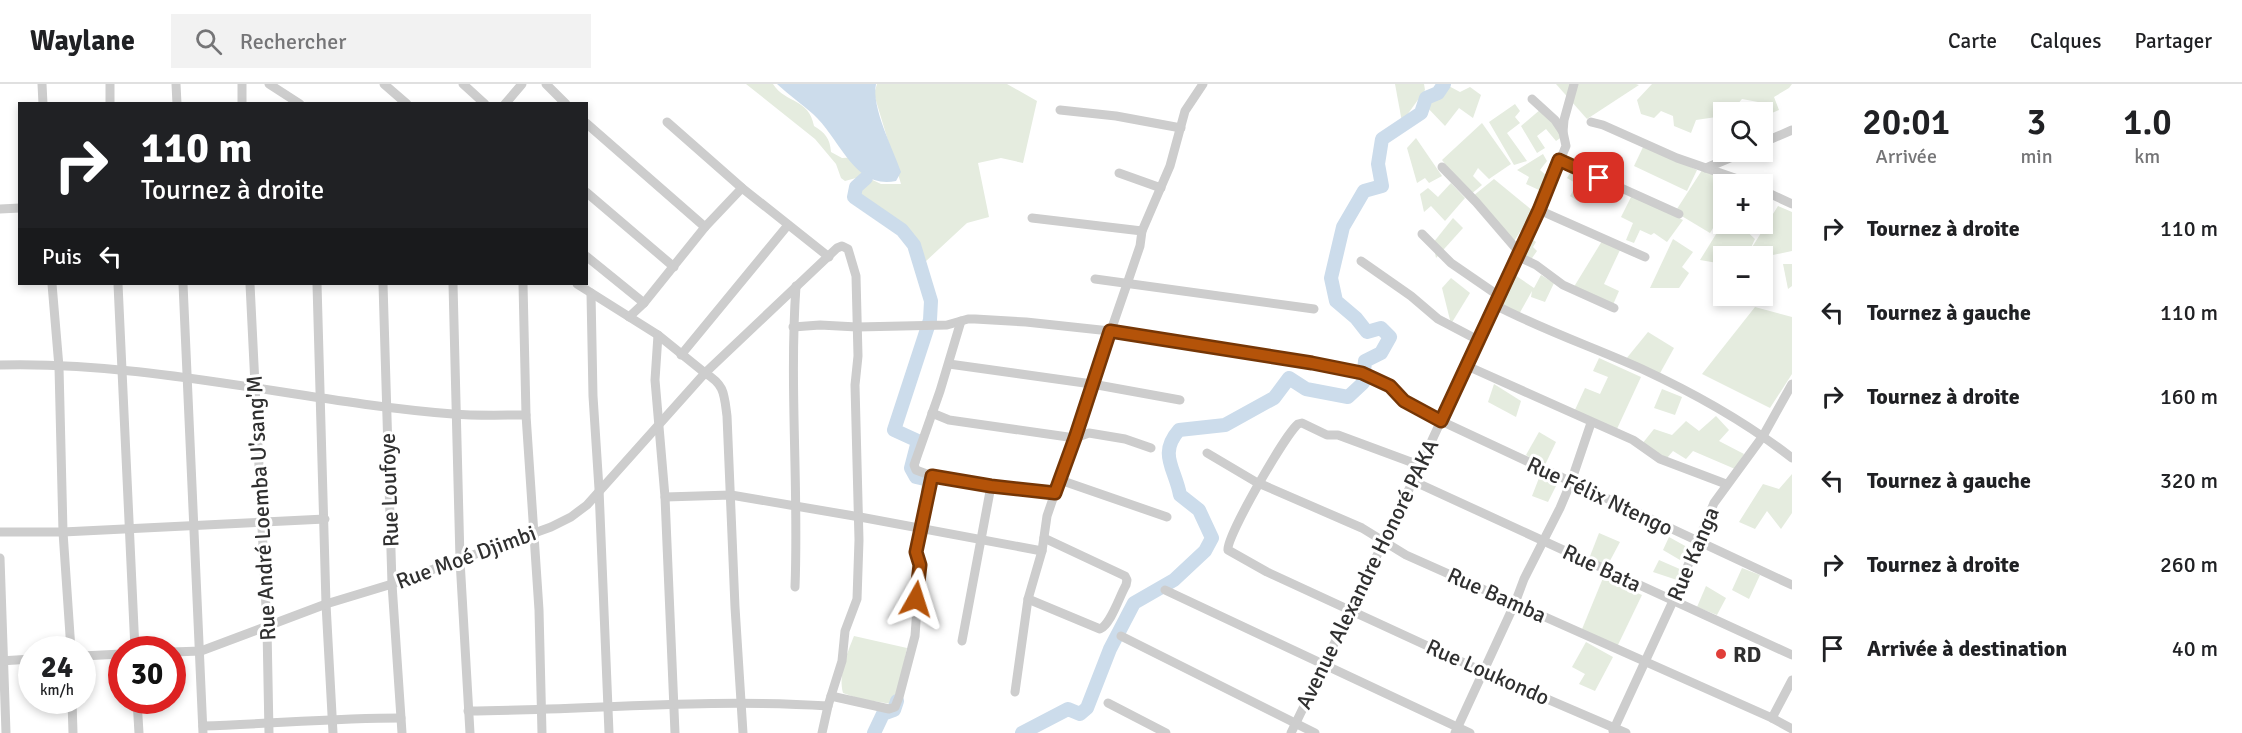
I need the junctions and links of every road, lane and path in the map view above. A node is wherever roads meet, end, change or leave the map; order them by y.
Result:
1 (42, 84) edge
2 (110, 84) edge
3 (176, 84) edge
4 (242, 84) edge
5 (269, 84) edge
6 (384, 84) edge
7 (463, 84) edge
8 (522, 84) edge
9 (546, 84) edge
10 (1203, 84) edge
11 (1574, 84) edge
12 (1532, 99) dead end
13 (43, 102) edge
14 (110, 102) edge
15 (177, 102) edge
16 (242, 102) edge
17 (297, 102) edge
18 (405, 102) edge
19 (483, 102) edge
20 (507, 102) edge
21 (564, 102) edge
22 (1060, 110) dead end
23 (667, 122) dead end
24 (1591, 122) dead end
25 (588, 125) edge
26 (1181, 128) junction
27 (1792, 130) edge
28 (1563, 132) junction
29 (1773, 138) edge
30 (1559, 160) junction
31 (1720, 162) edge
32 (1442, 167) dead end
33 (1706, 168) junction
34 (1119, 173) dead end
35 (1723, 174) edge
36 (742, 188) junction
37 (1161, 188) junction
38 (588, 194) edge
39 (1773, 195) edge
40 (1792, 204) edge
41 (18, 208) edge
42 (0, 209) edge
43 (1539, 210) junction
44 (1678, 214) dead end
45 (1032, 218) dead end
46 (789, 225) junction
47 (705, 227) junction
48 (1142, 231) junction
49 (1422, 234) dead end
50 (1518, 254) junction
51 (829, 257) junction
52 (588, 258) edge
53 (1645, 258) dead end
54 (1361, 261) dead end
55 (674, 267) junction
56 (1095, 279) dead end
57 (1127, 284) junction
58 (52, 285) edge
59 (118, 285) edge
60 (183, 285) edge
61 (250, 285) edge
62 (317, 285) edge
63 (383, 285) edge
64 (453, 285) edge
65 (523, 285) edge
66 (579, 285) edge
67 (796, 286) junction
68 (591, 293) junction
69 (1497, 301) junction
70 (644, 303) junction
71 (1614, 308) dead end
72 (1314, 309) dead end
73 (630, 317) junction
74 (961, 321) junction
75 (793, 327) junction
76 (857, 327) junction
77 (1110, 331) junction
78 (658, 335) junction
79 (1478, 340) junction
80 (681, 355) junction
81 (949, 364) junction
82 (1465, 364) junction
83 (0, 365) edge
84 (59, 367) junction
85 (122, 370) junction
86 (705, 373) junction
87 (188, 379) junction
88 (1092, 384) junction
89 (1792, 384) edge
90 (255, 388) junction
91 (321, 397) junction
92 (1180, 400) dead end
93 (387, 407) junction
94 (932, 413) junction
95 (455, 415) junction
96 (526, 415) junction
97 (1441, 421) junction
98 (659, 423) junction
99 (1591, 423) junction
100 (1763, 436) junction
101 (1075, 438) junction
102 (1151, 448) dead end
103 (1207, 453) dead end
104 (1792, 458) edge
105 (1419, 465) junction
106 (932, 476) junction
107 (1059, 480) junction
108 (1413, 481) junction
109 (1571, 482) junction
110 (1259, 483) junction
111 (1726, 484) junction
112 (991, 486) junction
113 (599, 489) junction
114 (1055, 493) junction
115 (731, 495) junction
116 (665, 497) junction
117 (795, 505) junction
118 (860, 516) junction
119 (1167, 517) dead end
120 (325, 519) junction
121 (261, 524) junction
122 (195, 526) junction
123 (128, 528) junction
124 (921, 528) junction
125 (0, 532) edge
126 (63, 532) junction
127 (534, 532) junction
128 (1044, 538) junction
129 (981, 540) junction
130 (1382, 541) junction
131 (1544, 541) junction
132 (1698, 543) junction
133 (1042, 552) junction
134 (0, 558) edge
135 (460, 560) junction
136 (392, 584) junction
137 (1792, 585) edge
138 (795, 587) dead end
139 (1165, 590) dead end
140 (1028, 599) junction
141 (1673, 601) junction
142 (1515, 603) junction
143 (326, 604) junction
144 (1351, 611) junction
145 (267, 628) junction
146 (69, 636) edge
147 (134, 636) edge
148 (1121, 636) dead end
149 (962, 641) dead end
150 (201, 651) junction
151 (186, 652) edge
152 (1792, 655) edge
153 (18, 660) edge
154 (1, 661) edge
155 (1645, 661) junction
156 (1323, 666) junction
157 (1484, 672) junction
158 (1792, 680) edge
159 (1015, 692) dead end
160 (831, 696) junction
161 (674, 703) junction
162 (742, 703) junction
163 (1108, 703) dead end
164 (828, 706) junction
165 (608, 707) junction
166 (468, 711) junction
167 (541, 711) junction
168 (72, 714) edge
169 (138, 714) edge
170 (333, 718) junction
171 (401, 718) junction
172 (1772, 718) junction
173 (269, 728) edge
174 (203, 729) edge
175 (1293, 729) edge
176 (1456, 730) edge
177 (1614, 730) edge
178 (1789, 730) edge
179 (6, 733) edge
180 (73, 733) edge
181 (139, 733) edge
182 (333, 733) edge
183 (402, 733) edge
184 (470, 733) edge
185 (542, 733) edge
186 (609, 733) edge
187 (675, 733) edge
188 (743, 733) edge
189 (822, 733) edge
190 (1166, 733) edge
191 (1315, 733) edge
192 (1470, 733) edge
193 (1626, 733) edge

1 - 13 street
2 - 14 street
3 - 15 street
4 - 16 street
5 - 17 street
6 - 18 street
7 - 19 street
8 - 20 street
9 - 21 street
10 - 26 street
11 - 28 street, Avenue Alexandre Honoré PAKA
12 - 28 street
22 - 26 street
23 - 36 street
24 - 33 street
25 - 47 street
26 - 37 street
27 - 29 street
28 - 30 street, Avenue Alexandre Honoré PAKA
30 - 43 street, Avenue Alexandre Honoré PAKA
30 - 44 street
31 - 33 street
32 - 50 street
33 - 35 street
34 - 37 street
36 - 46 street
36 - 47 street
37 - 48 street
38 - 55 street
39 - 40 street
41 - 42 street
43 - 50 street, Avenue Alexandre Honoré PAKA
43 - 53 street
45 - 48 street
46 - 51 street
46 - 80 street
47 - 55 street
48 - 57 street
49 - 69 street
50 - 69 street, Avenue Alexandre Honoré PAKA
50 - 71 street
51 - 67 street, Rue Moé Djimbi
51 - 76 street
52 - 70 street
54 - 79 street
55 - 70 street
56 - 57 street
57 - 72 street
57 - 77 street
58 - 84 street
59 - 85 street
60 - 87 street
61 - 90 street, Rue André Loemba U'sang'M
62 - 91 street
63 - 93 street, Rue Loufoye
64 - 95 street
65 - 96 street
66 - 68 street
67 - 75 street
67 - 86 street, Rue Moé Djimbi
68 - 73 street
68 - 113 street
69 - 79 street, Avenue Alexandre Honoré PAKA
69 - 100 street
70 - 73 street
73 - 78 street
74 - 76 street, Rue Félix Ntengo
74 - 77 street, Rue Félix Ntengo
74 - 81 street
75 - 76 street, Rue Félix Ntengo
75 - 117 street
76 - 118 street
77 - 88 street
77 - 97 street, Rue Félix Ntengo
78 - 80 street
78 - 98 street
79 - 82 street, Avenue Alexandre Honoré PAKA
80 - 86 street
81 - 88 street
81 - 94 street
82 - 97 street, Avenue Alexandre Honoré PAKA
82 - 99 street
83 - 84 street
84 - 85 street
84 - 126 street
85 - 87 street
85 - 123 street
86 - 98 street, Rue Moé Djimbi
86 - 115 street
87 - 90 street
87 - 122 street
88 - 92 street
88 - 101 street
89 - 100 street, Rue Kanga
90 - 91 street
90 - 121 street, Rue André Loemba U'sang'M
91 - 93 street
91 - 120 street
93 - 95 street
93 - 136 street, Rue Loufoye
94 - 101 street
94 - 106 street
95 - 96 street
95 - 135 street
96 - 127 street
97 - 105 street, Avenue Alexandre Honoré PAKA
97 - 109 street, Rue Félix Ntengo
98 - 113 street, Rue Moé Djimbi
98 - 116 street
99 - 109 street
99 - 111 street
100 - 104 street
100 - 111 street, Rue Kanga
101 - 102 street
101 - 107 street
103 - 110 street, Rue Bamba
105 - 108 street, Avenue Alexandre Honoré PAKA
105 - 110 street
106 - 112 street
106 - 124 street
107 - 114 street
107 - 119 street
108 - 130 street, Avenue Alexandre Honoré PAKA
108 - 131 street, Rue Bata
109 - 131 street
109 - 132 street, Rue Félix Ntengo
110 - 130 street, Rue Bamba
110 - 144 street, Rue Loukondo
111 - 132 street, Rue Kanga
112 - 114 street
112 - 129 street
113 - 127 street, Rue Moé Djimbi
113 - 165 street
114 - 128 street
115 - 116 street
115 - 117 street
115 - 162 street
116 - 161 street
117 - 118 street
117 - 138 street
118 - 124 street
118 - 160 street
120 - 121 street
120 - 143 street
121 - 122 street
121 - 145 street, Rue André Loemba U'sang'M
122 - 123 street
122 - 150 street
123 - 126 street
123 - 147 street
124 - 129 street
124 - 160 street
125 - 126 street
126 - 146 street
127 - 135 street, Rue Moé Djimbi
127 - 167 street
128 - 133 street
128 - 140 street
129 - 133 street
129 - 149 street
130 - 142 street, Rue Bamba
130 - 144 street, Avenue Alexandre Honoré PAKA
131 - 141 street, Rue Bata
131 - 142 street
132 - 137 street, Rue Félix Ntengo
132 - 141 street, Rue Kanga
133 - 140 street
134 - 154 street
135 - 136 street, Rue Moé Djimbi
135 - 166 street
136 - 143 street, Rue Moé Djimbi
136 - 171 street, Rue Loufoye
139 - 156 street
140 - 159 street
141 - 152 street, Rue Bata
141 - 155 street, Rue Kanga
142 - 155 street, Rue Bamba
142 - 157 street
143 - 145 street, Rue Moé Djimbi
143 - 170 street
144 - 156 street, Avenue Alexandre Honoré PAKA
144 - 157 street, Rue Loukondo
145 - 150 street, Rue Moé Djimbi
145 - 173 street, Rue André Loemba U'sang'M
148 - 175 street
150 - 151 street, Rue Moé Djimbi
150 - 174 street
153 - 154 street
154 - 179 street
155 - 172 street, Rue Bamba
155 - 177 street, Rue Kanga
156 - 175 street, Avenue Alexandre Honoré PAKA
156 - 176 street
157 - 176 street
157 - 177 street, Rue Loukondo
158 - 172 street
160 - 164 street
161 - 162 street
161 - 165 street
161 - 187 street
162 - 164 street
162 - 188 street
163 - 190 street
164 - 189 street
165 - 167 street
165 - 186 street
166 - 167 street
166 - 184 street
167 - 185 street
168 - 180 street
169 - 181 street
170 - 171 street
170 - 173 street
170 - 182 street
171 - 183 street, Rue Loufoye
172 - 178 street, Rue Bamba
173 - 174 street
175 - 191 street
176 - 192 street
177 - 193 street, Rue Loukondo

